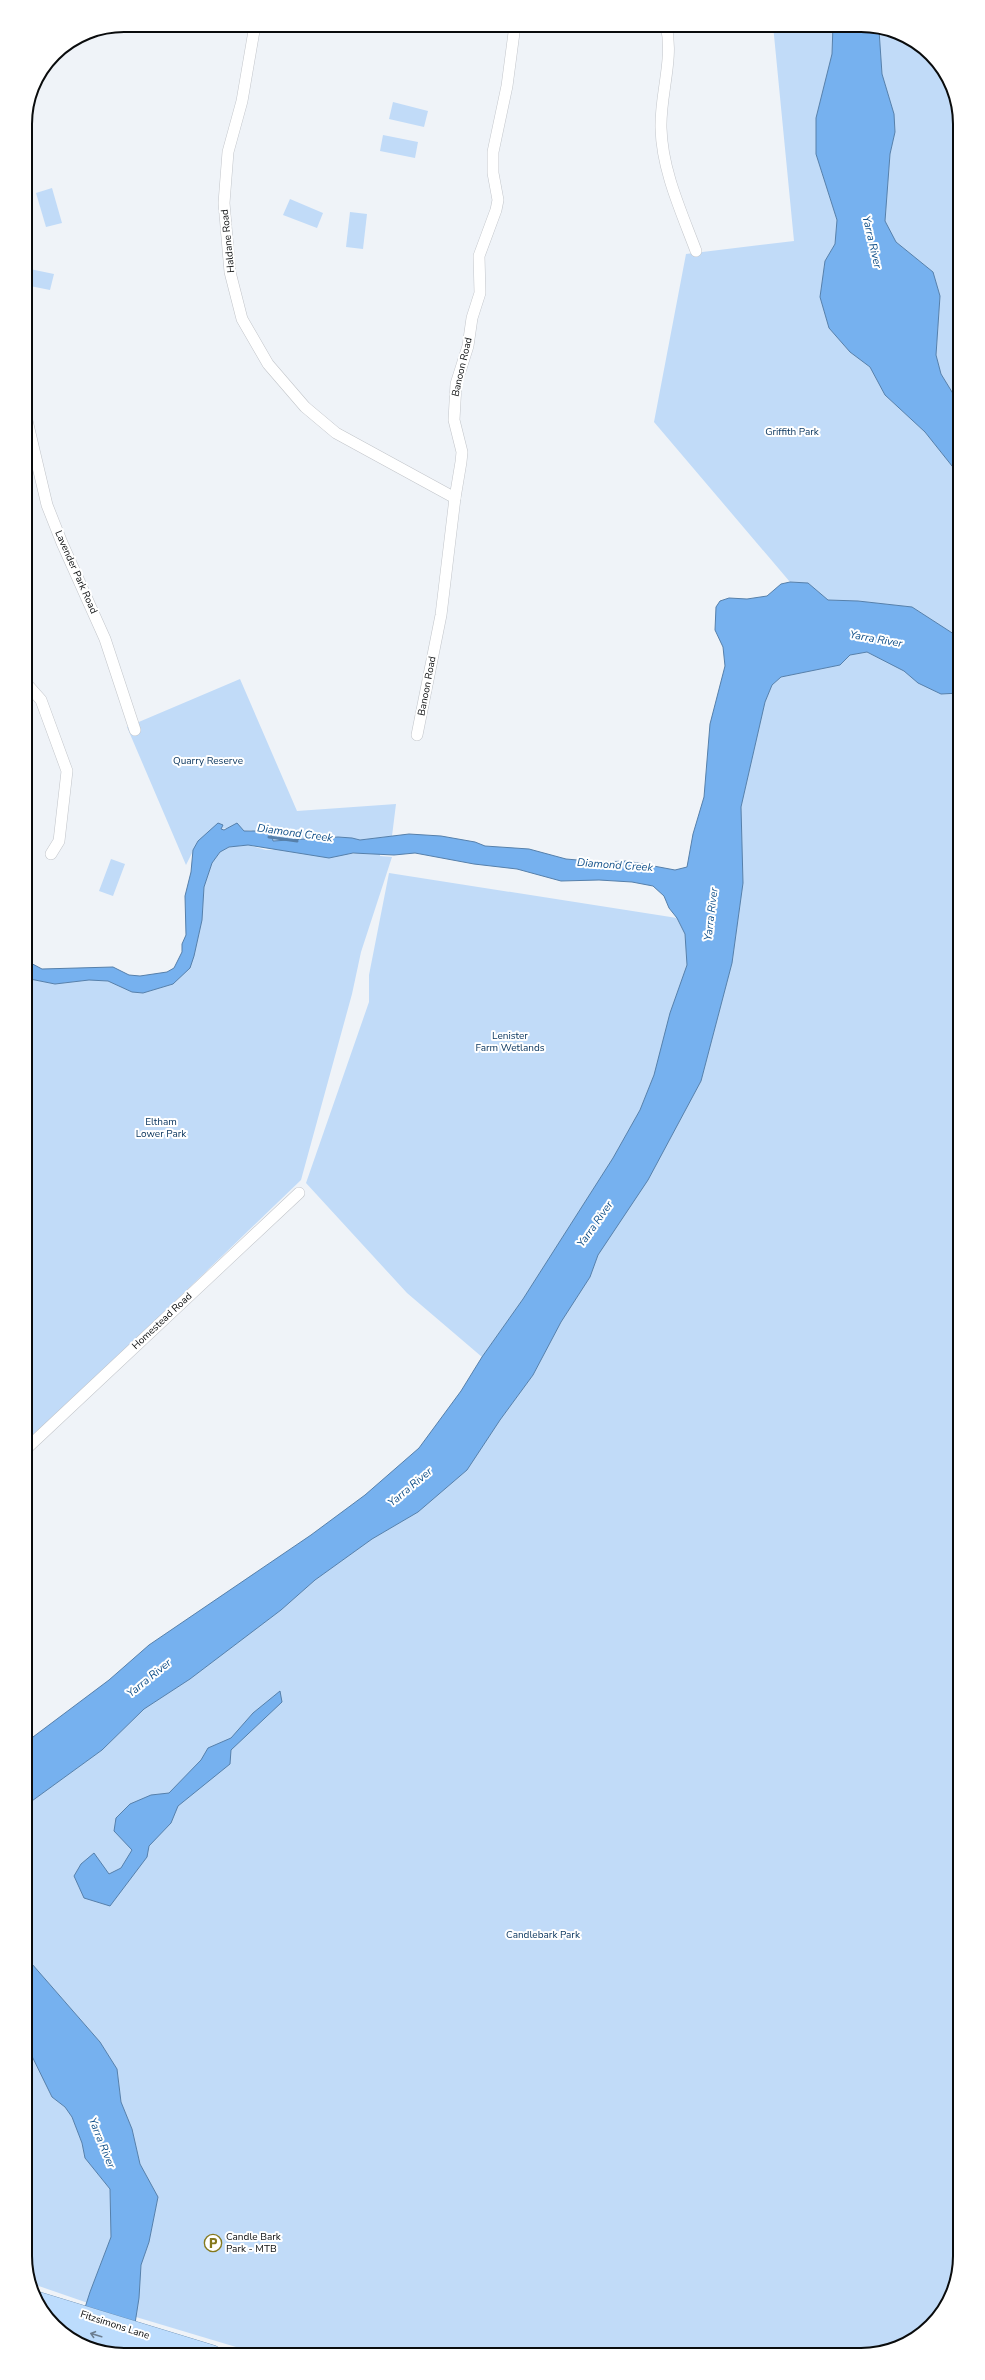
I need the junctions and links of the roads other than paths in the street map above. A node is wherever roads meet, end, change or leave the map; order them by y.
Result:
1 (254, 32) edge
2 (514, 32) edge
3 (667, 32) edge
4 (696, 250) dead end
5 (32, 442) edge
6 (455, 498) junction
7 (32, 690) edge
8 (135, 730) dead end
9 (417, 735) dead end
10 (51, 854) dead end
11 (299, 1193) dead end
12 (32, 1443) edge
13 (46, 2303) edge
14 (63, 2325) edge
15 (140, 2348) edge
16 (190, 2348) edge

1 - 6 street, Haldane Road
2 - 6 street, Banoon Road
3 - 4 street
5 - 8 street, Lavender Park Road
6 - 9 street, Banoon Road
7 - 10 street
11 - 12 street, Homestead Road
13 - 16 main road, Fitzsimons Lane
15 -> 14 main road, Fitzsimons Lane

